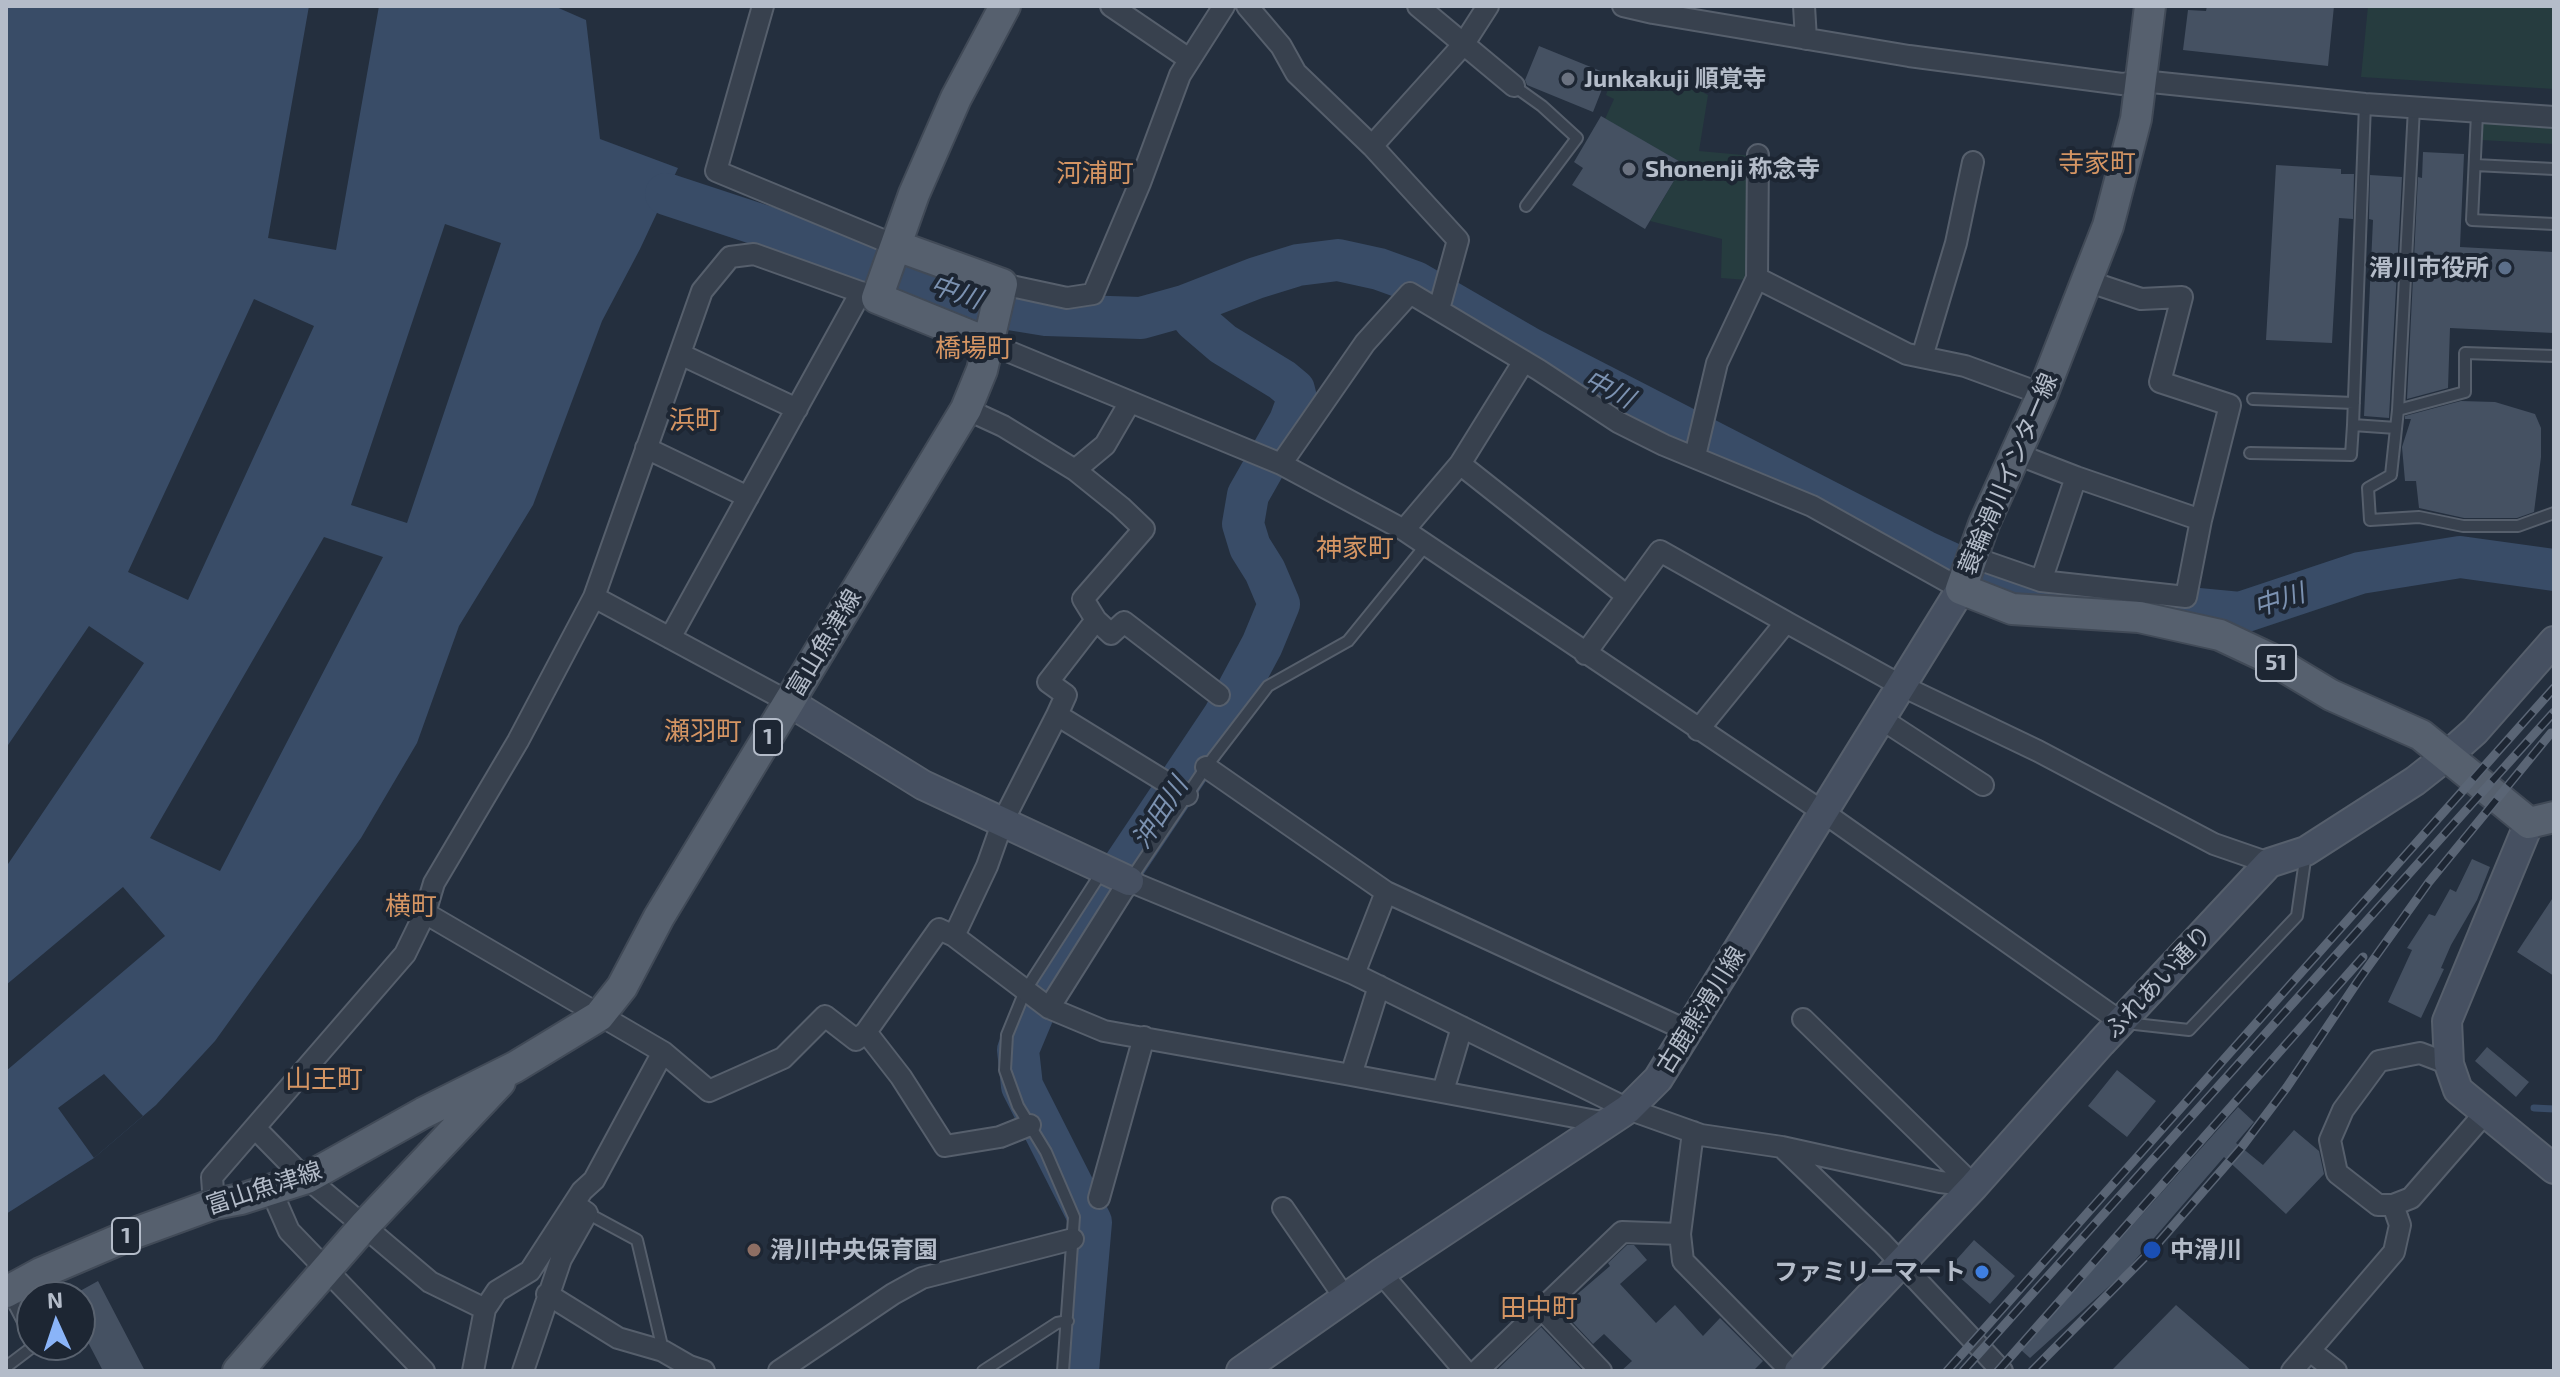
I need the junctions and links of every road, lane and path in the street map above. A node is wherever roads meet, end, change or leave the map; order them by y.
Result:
1 (763, 6) edge
2 (1005, 6) edge
3 (1111, 6) edge
4 (1224, 6) edge
5 (1247, 6) edge
6 (1418, 6) edge
7 (1488, 6) edge
8 (1623, 6) edge
9 (1804, 6) edge
10 (2150, 6) edge
11 (1806, 39) junction
12 (1463, 45) junction
13 (1189, 59) junction
14 (2142, 81) junction
15 (1514, 86) joint
16 (2365, 104) junction
17 (2414, 108) junction
18 (2477, 114) junction
19 (2554, 117) edge
20 (1372, 146) junction
21 (1758, 155) dead end
22 (1973, 162) dead end
23 (2475, 165) junction
24 (2554, 169) edge
25 (1526, 206) dead end
26 (2554, 224) edge
27 (897, 246) junction
28 (1757, 278) junction
29 (2087, 281) junction
30 (1002, 284) junction
31 (869, 295) junction
32 (1439, 309) junction
33 (988, 343) junction
34 (680, 354) junction
35 (2554, 356) edge
36 (1922, 357) junction
37 (1524, 361) junction
38 (2042, 394) junction
39 (2253, 399) dead end
40 (1130, 402) junction
41 (2354, 403) junction
42 (797, 409) junction
43 (966, 409) junction
44 (2398, 410) junction
45 (2353, 425) junction
46 (2396, 428) junction
47 (646, 448) junction
48 (2014, 453) junction
49 (2250, 453) dead end
50 (1695, 456) junction
51 (1281, 464) junction
52 (1460, 464) junction
53 (1075, 470) junction
54 (2076, 477) junction
55 (748, 497) junction
56 (2554, 513) edge
57 (2201, 520) junction
58 (1404, 530) junction
59 (1426, 545) junction
60 (1972, 557) junction
61 (2041, 581) junction
62 (1961, 589) junction
63 (1627, 596) junction
64 (594, 597) junction
65 (1096, 620) junction
66 (1786, 622) junction
67 (670, 638) junction
68 (2554, 641) edge
69 (1585, 654) junction
70 (1900, 685) junction
71 (1219, 695) dead end
72 (789, 702) junction
73 (1057, 715) junction
74 (1880, 718) junction
75 (1698, 730) junction
76 (2448, 755) junction
77 (1206, 767) junction
78 (1983, 785) dead end
79 (1187, 795) junction
80 (1823, 812) junction
81 (2542, 820) edge
82 (1003, 821) junction
83 (2306, 851) junction
84 (2269, 863) junction
85 (1116, 875) junction
86 (1386, 892) junction
87 (425, 913) junction
88 (954, 936) junction
89 (1354, 974) junction
90 (1379, 986) junction
91 (1025, 991) junction
92 (1049, 1008) junction
93 (599, 1016) junction
94 (1803, 1019) dead end
95 (2121, 1022) junction
96 (1462, 1027) junction
97 (1688, 1031) junction
98 (866, 1032) junction
99 (1144, 1037) junction
100 (663, 1052) junction
101 (2449, 1064) junction
102 (515, 1067) junction
103 (1351, 1075) junction
104 (1443, 1091) junction
105 (2485, 1113) junction
106 (1618, 1116) junction
107 (1030, 1125) junction
108 (255, 1128) junction
109 (1693, 1132) junction
110 (1782, 1147) junction
111 (2554, 1169) edge
112 (306, 1179) junction
113 (1974, 1186) junction
114 (271, 1190) junction
115 (1099, 1198) dead end
116 (214, 1204) junction
117 (2393, 1205) junction
118 (1283, 1208) dead end
119 (580, 1209) junction
120 (364, 1226) junction
121 (1680, 1234) junction
122 (1073, 1239) junction
123 (1901, 1264) junction
124 (327, 1268) junction
125 (1381, 1273) junction
126 (7, 1291) edge
127 (547, 1294) junction
128 (1345, 1298) junction
129 (485, 1309) junction
130 (1542, 1309) junction
131 (1068, 1321) junction
132 (663, 1351) junction
133 (2310, 1351) junction
134 (238, 1371) edge
135 (424, 1371) edge
136 (473, 1371) edge
137 (523, 1371) edge
138 (704, 1371) edge
139 (779, 1371) edge
140 (983, 1371) edge
141 (1063, 1371) edge
142 (1241, 1371) edge
143 (1465, 1371) edge
144 (1477, 1371) edge
145 (1601, 1371) edge
146 (1791, 1371) edge
147 (1799, 1371) edge
148 (2002, 1371) edge
149 (2292, 1371) edge
150 (2336, 1371) edge

1 - 27 street
2 - 27 main road
3 - 13 street
4 - 13 street
5 - 20 street
6 - 12 street
7 - 12 street
8 - 11 street
9 - 11 street
10 - 14 main road, 蓑輪滑川インター線
11 - 14 street
12 - 15 street
12 - 20 street
13 - 30 street
14 - 16 street
14 - 29 main road, 蓑輪滑川インター線
15 - 25 lane
16 - 17 street
16 - 41 lane
17 - 18 street
17 - 44 lane
18 - 19 street
18 - 23 lane
20 - 32 street
21 - 28 street
22 - 36 street
23 - 24 lane
23 - 26 lane
27 - 30 main road
27 - 31 main road
28 - 36 street
28 - 50 street
29 - 38 main road, 蓑輪滑川インター線
29 - 57 street
30 - 33 main road, 富山魚津線 / 1
31 - 33 main road
31 - 34 street
31 - 42 street
32 - 37 street
32 - 51 street
33 - 40 street
33 - 43 main road, 富山魚津線 / 1
34 - 42 street
34 - 47 street
35 - 44 lane
36 - 38 street
37 - 50 street
37 - 52 street
38 - 48 main road, 蓑輪滑川インター線
39 - 41 lane
40 - 51 street
40 - 53 street
41 - 45 lane
42 - 55 street
43 - 53 street
43 - 72 main road, 富山魚津線 / 1
44 - 46 lane
45 - 46 lane
45 - 49 lane
46 - 56 lane
47 - 55 street
47 - 64 street
48 - 54 street
48 - 60 main road, 蓑輪滑川インター線
50 - 62 street
51 - 58 street
52 - 58 street
52 - 63 street
53 - 65 street
54 - 57 street
54 - 61 street
55 - 67 street
57 - 61 street
58 - 59 street
59 - 69 street
59 - 77 lane
60 - 61 street
60 - 62 main road, 蓑輪滑川インター線
62 - 70 street, 古鹿熊滑川線
62 - 76 main road, 蓑輪滑川インター線 / 51
63 - 66 street
63 - 69 street
64 - 67 street
64 - 87 street
65 - 71 street
65 - 73 street
66 - 70 street
66 - 75 street
67 - 72 street
68 - 76 street, ふれあい通り
69 - 75 street
70 - 74 street, 古鹿熊滑川線
70 - 84 street
72 - 82 street
72 - 93 main road, 富山魚津線 / 1
73 - 79 street
73 - 82 street
74 - 78 street
74 - 80 street, 古鹿熊滑川線
75 - 80 street
76 - 81 main road, 蓑輪滑川インター線 / 51
76 - 83 street, ふれあい通り
77 - 79 lane
77 - 86 street
79 - 85 lane
80 - 95 street
80 - 97 street, 古鹿熊滑川線
81 - 101 street
82 - 85 street
82 - 88 street
83 - 84 street, ふれあい通り
83 - 95 lane
84 - 95 street, ふれあい通り
85 - 89 street
85 - 91 lane
85 - 92 street
86 - 89 street
86 - 97 street
87 - 93 street
87 - 108 street
88 - 91 street
88 - 98 street
89 - 90 street
90 - 96 street
90 - 103 street
91 - 92 street
91 - 107 lane
92 - 99 street
93 - 100 street
93 - 102 main road, 富山魚津線 / 1
94 - 113 street
95 - 113 street, ふれあい通り
96 - 104 street
96 - 106 street
97 - 106 street, 古鹿熊滑川線
98 - 100 street
98 - 107 street
99 - 103 street
99 - 115 street
100 - 119 street
101 - 105 street
101 - 117 street
102 - 112 main road, 富山魚津線 / 1
102 - 120 main road, 富山魚津線 / 1
103 - 104 street
104 - 106 street
105 - 111 street
105 - 117 street
106 - 109 street
106 - 125 street, 古鹿熊滑川線
107 - 122 lane
108 - 112 street
108 - 116 street
109 - 110 street
109 - 121 street
110 - 113 street
110 - 123 street
112 - 114 main road, 富山魚津線 / 1
112 - 120 street
113 - 123 street, ふれあい通り
114 - 116 main road, 富山魚津線 / 1
114 - 124 street
116 - 126 main road, 富山魚津線 / 1
117 - 133 street
118 - 128 street
119 - 127 street
119 - 129 street
119 - 132 lane
120 - 124 main road, 富山魚津線 / 1
120 - 129 street
121 - 130 street
121 - 146 street
122 - 131 lane
122 - 139 street
123 - 147 street, ふれあい通り
123 - 148 street
124 - 134 main road, 富山魚津線 / 1
124 - 135 street
125 - 128 street, 古鹿熊滑川線
125 - 143 street
127 - 132 street
127 - 137 street
128 - 142 street, 古鹿熊滑川線
129 - 136 street
130 - 144 street
130 - 145 street
131 - 140 lane
131 - 141 lane
132 - 138 street
133 - 149 street
133 - 150 street

